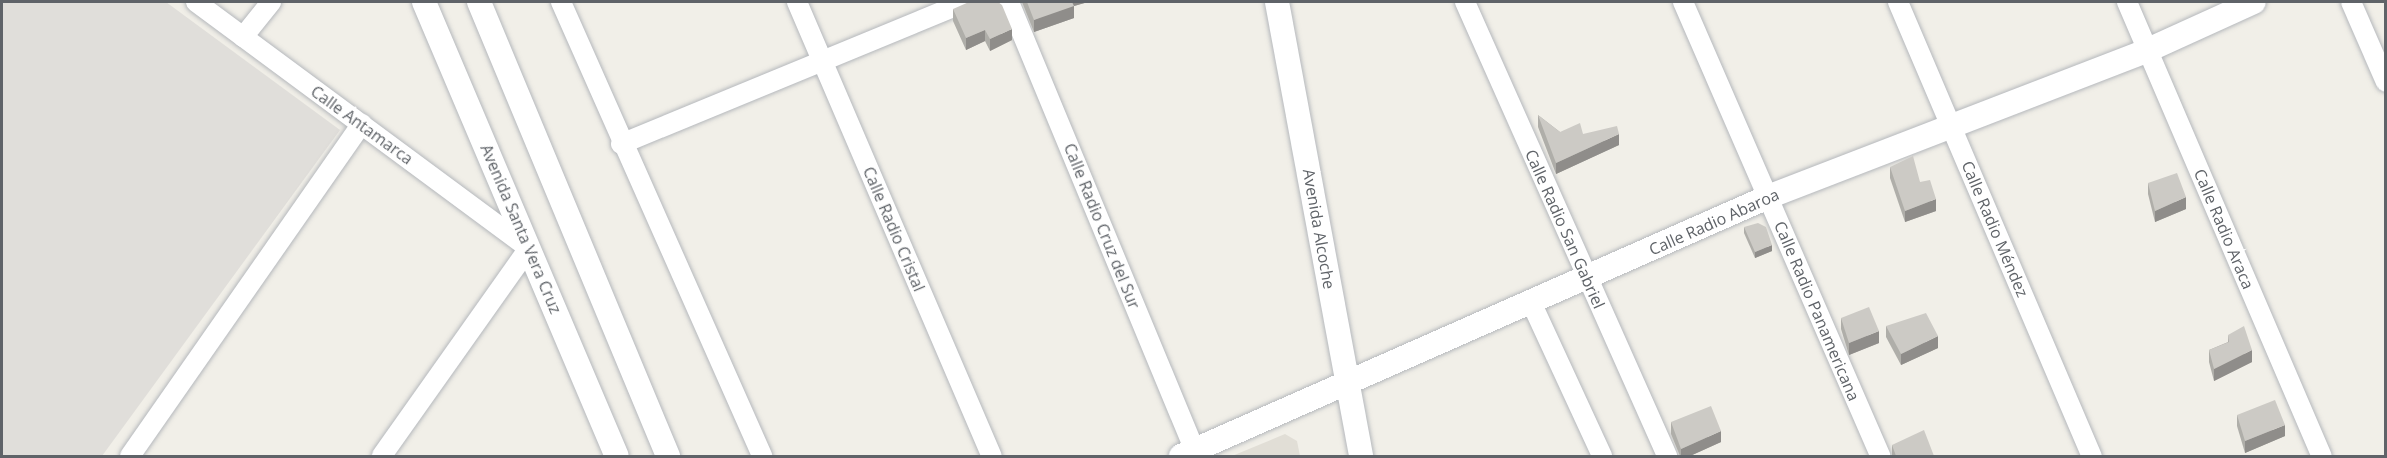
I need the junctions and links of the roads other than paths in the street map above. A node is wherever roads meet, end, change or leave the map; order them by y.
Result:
1 (196, 2) edge
2 (271, 2) edge
3 (424, 2) edge
4 (479, 2) edge
5 (561, 2) edge
6 (797, 2) edge
7 (965, 2) edge
8 (1009, 2) edge
9 (1276, 2) edge
10 (1465, 2) edge
11 (1683, 2) edge
12 (1898, 2) edge
13 (2127, 2) edge
14 (2254, 2) edge
15 (2351, 2) edge
16 (243, 37) junction
17 (2148, 50) junction
18 (823, 62) junction
19 (2385, 82) edge
20 (362, 124) junction
21 (1950, 124) junction
22 (621, 144) junction
23 (1768, 197) junction
24 (529, 248) junction
25 (1586, 278) junction
26 (1530, 302) junction
27 (1347, 386) junction
28 (136, 454) edge
29 (1188, 454) edge
30 (382, 456) edge
31 (617, 456) edge
32 (668, 456) edge
33 (762, 456) edge
34 (992, 456) edge
35 (1361, 456) edge
36 (1602, 456) edge
37 (1667, 456) edge
38 (1880, 456) edge
39 (2092, 456) edge
40 (2322, 456) edge

1 - 16 street, Calle Antamarca
2 - 16 street
3 - 24 street, Avenida Santa Vera Cruz
4 - 32 street
5 - 22 street
6 - 18 street, Calle Radio Cristal
7 - 18 street
8 - 29 street, Calle Radio Cruz del Sur
9 - 27 street, Avenida Alcoche
10 - 25 street, Calle Radio San Gabriel
11 - 23 street, Calle Radio Panamericana
12 - 21 street, Calle Radio Méndez
13 - 17 street, Calle Radio Araca
14 - 17 street, Calle Radio Abaroa
15 - 19 street
16 - 20 street, Calle Antamarca
17 - 21 street, Calle Radio Abaroa
17 - 40 street, Calle Radio Araca
18 - 22 street
18 - 34 street, Calle Radio Cristal
20 - 24 street, Calle Antamarca
20 - 28 street
21 - 23 street, Calle Radio Abaroa
21 - 39 street, Calle Radio Méndez
22 - 33 street
23 - 25 street, Calle Radio Abaroa
23 - 38 street, Calle Radio Panamericana
24 - 30 street
24 - 31 street, Avenida Santa Vera Cruz
25 - 26 street, Calle Radio Abaroa
25 - 37 street, Calle Radio San Gabriel
26 - 27 street, Calle Radio Abaroa
26 - 36 street
27 - 29 street, Calle Radio Abaroa
27 - 35 street, Avenida Alcoche

